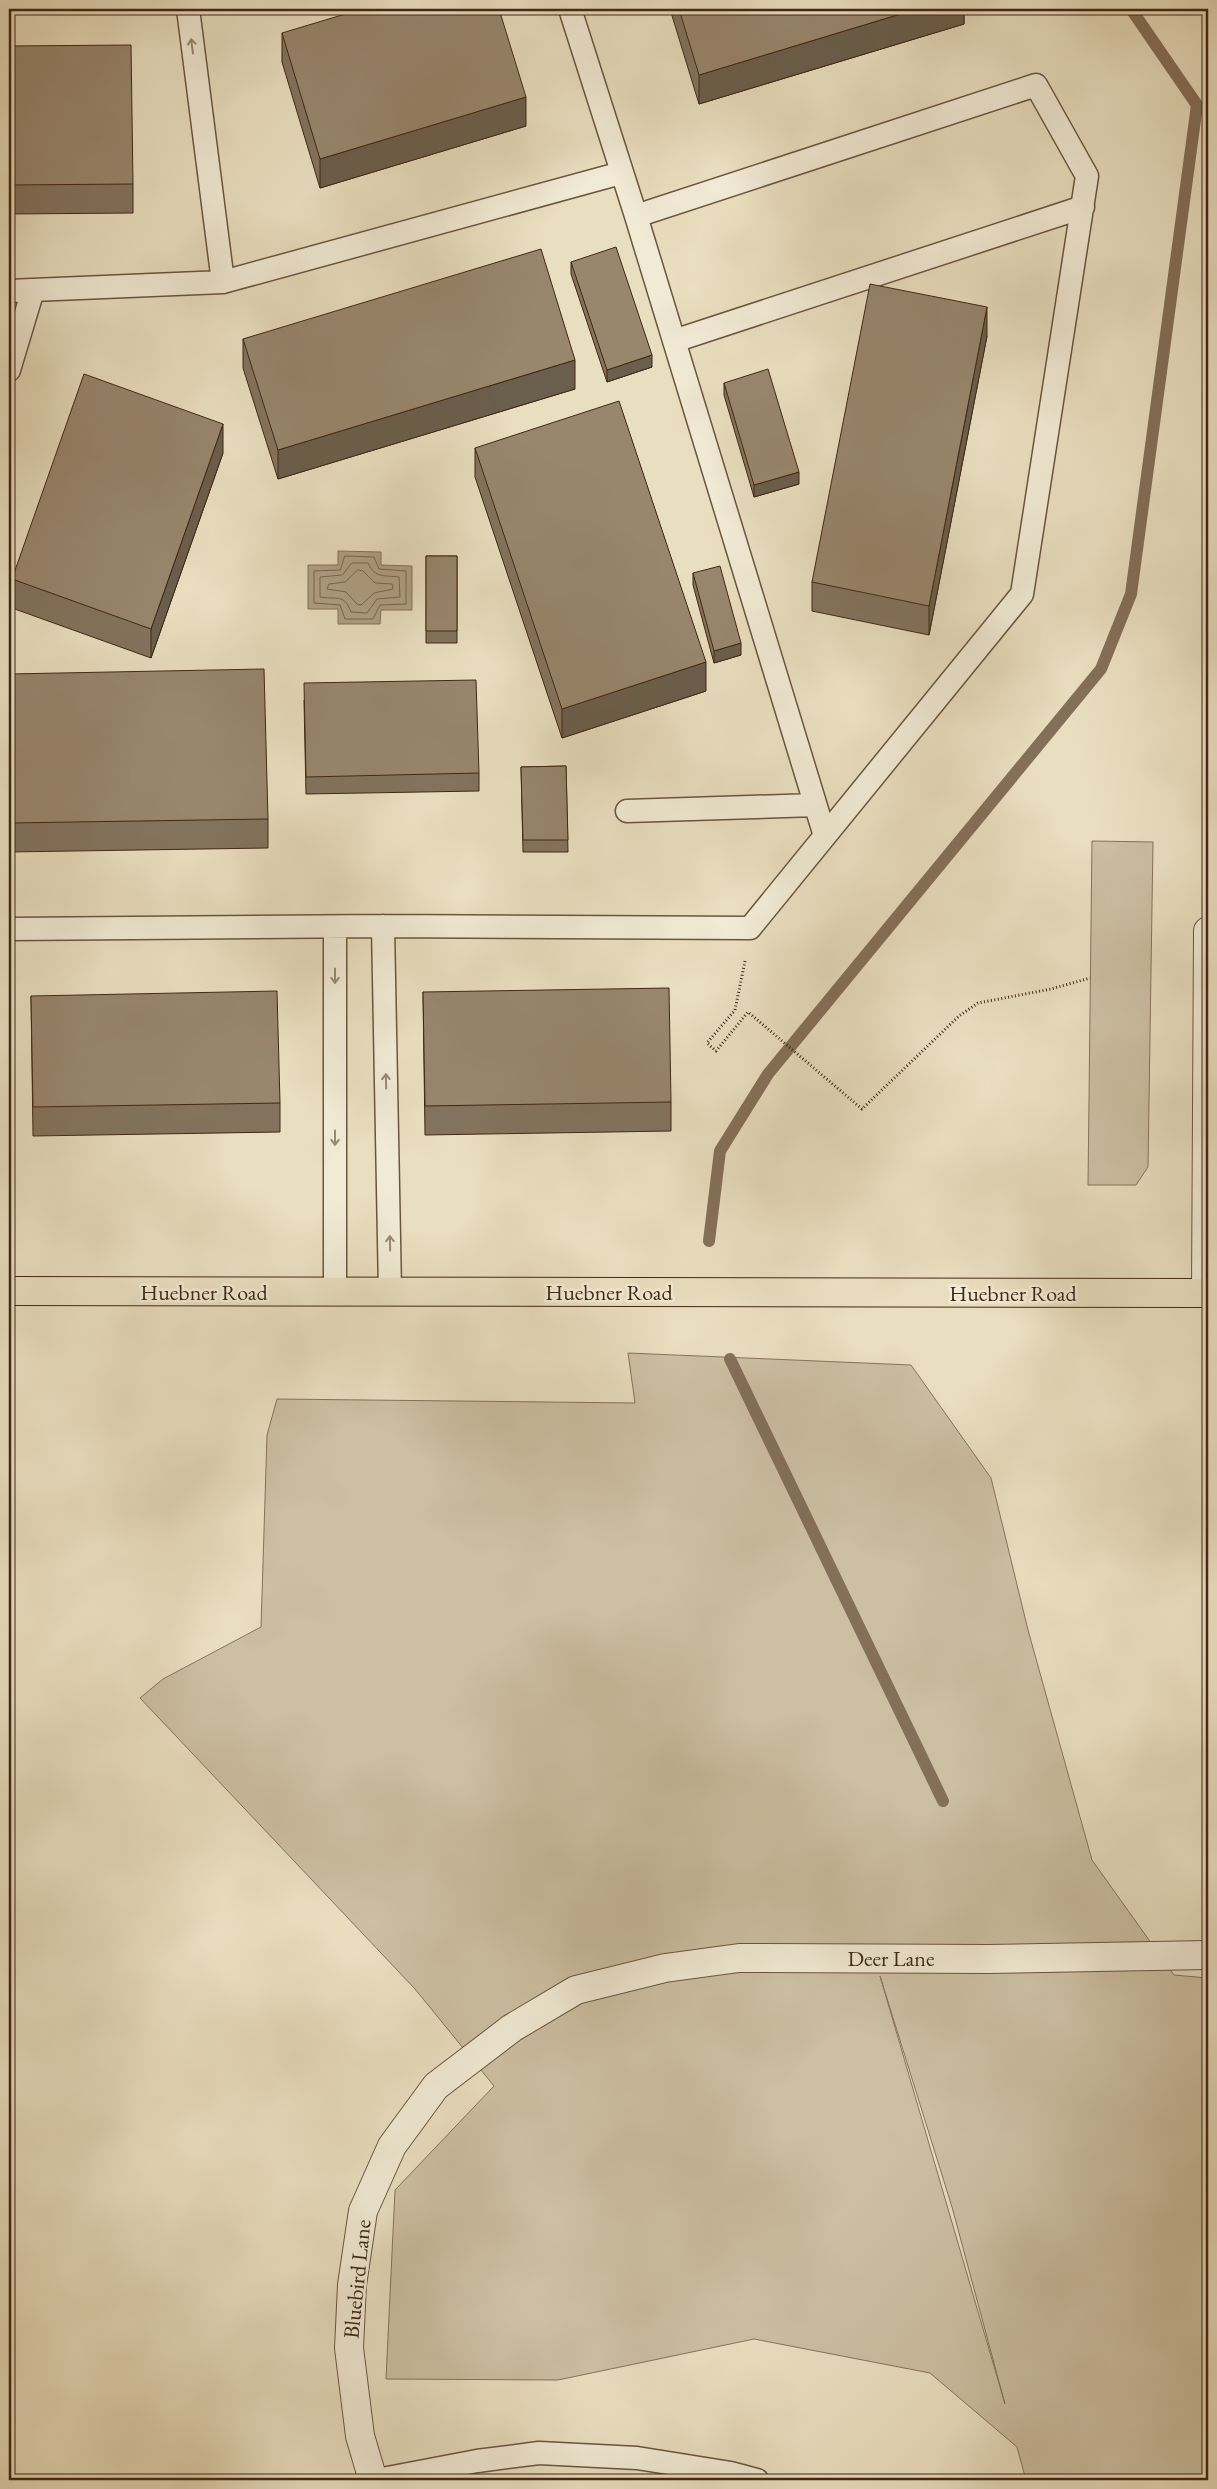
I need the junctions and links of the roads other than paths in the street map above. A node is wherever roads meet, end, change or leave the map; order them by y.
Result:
1 (188, 9) edge
2 (570, 9) edge
3 (621, 173) junction
4 (1083, 207) junction
5 (636, 216) junction
6 (222, 282) junction
7 (33, 290) junction
8 (9, 291) edge
9 (674, 341) junction
10 (9, 370) edge
11 (815, 805) junction
12 (627, 812) dead end
13 (825, 836) junction
14 (383, 926) junction
15 (335, 927) junction
16 (9, 929) edge
17 (1208, 931) edge
18 (9, 1292) edge
19 (335, 1292) junction
20 (390, 1292) junction
21 (1207, 1293) edge
22 (1208, 1955) edge
23 (576, 1990) joint
24 (372, 2480) edge
25 (377, 2480) edge
26 (758, 2480) edge

6 -> 1 lane
2 - 3 lane
3 - 5 lane
3 - 6 lane
4 - 5 lane
4 - 9 lane
4 - 13 lane
5 - 9 lane
6 - 7 lane
7 - 8 lane
7 - 10 lane
9 - 11 lane
11 - 12 lane
11 - 13 lane
13 - 14 lane
14 - 15 lane
20 -> 14 lane
15 - 16 lane
15 -> 19 lane
17 - 21 street
18 - 19 main road, Huebner Road
19 - 20 main road, Huebner Road
20 - 21 main road, Huebner Road
22 - 23 street, Deer Lane
23 - 24 street, Bluebird Lane
25 - 26 lane

